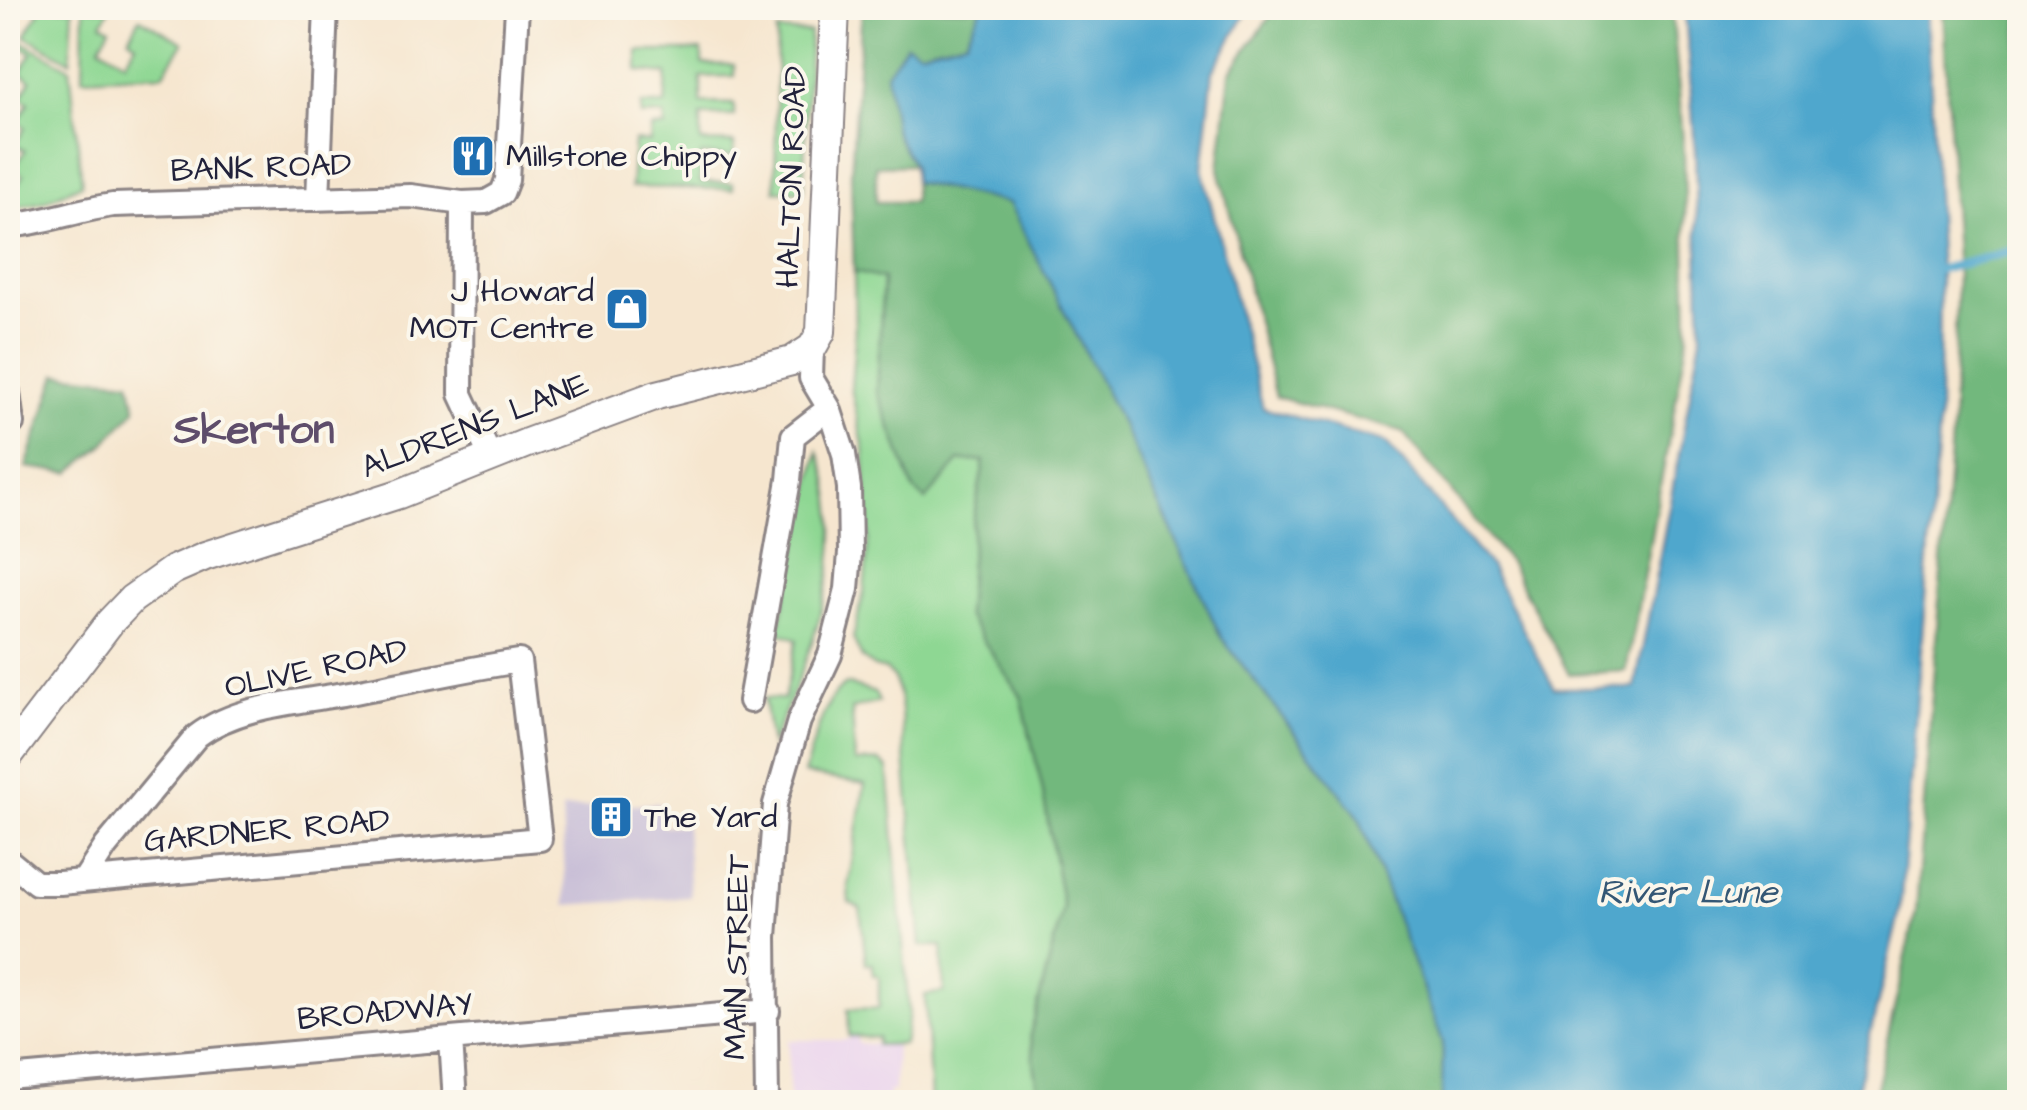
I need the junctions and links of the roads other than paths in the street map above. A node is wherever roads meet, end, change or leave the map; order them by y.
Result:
1 (326, 8) edge
2 (517, 8) edge
3 (835, 8) edge
4 (318, 199) junction
5 (462, 203) junction
6 (8, 226) edge
7 (812, 348) junction
8 (8, 392) edge
9 (829, 408) junction
10 (12, 423) dead end
11 (491, 458) junction
12 (513, 662) joint
13 (750, 701) dead end
14 (8, 756) edge
15 (8, 860) edge
16 (84, 880) junction
17 (768, 1011) junction
18 (451, 1039) junction
19 (8, 1078) edge
20 (455, 1102) edge
21 (766, 1102) edge

1 - 4 street
2 - 5 street, BANK ROAD
3 - 7 street, HALTON ROAD
4 - 5 street, BANK ROAD
4 - 6 street, BANK ROAD
5 - 11 street
7 - 9 street, MAIN STREET
7 - 11 street, ALDRENS LANE
8 - 10 street
9 - 13 street
9 - 17 street, MAIN STREET
11 - 14 street, ALDRENS LANE
12 - 16 street, OLIVE ROAD
12 - 16 street, GARDNER ROAD
15 - 16 street, GARDNER ROAD
17 - 18 street, BROADWAY
17 - 21 street, MAIN STREET
18 - 19 street, BROADWAY
18 - 20 street

